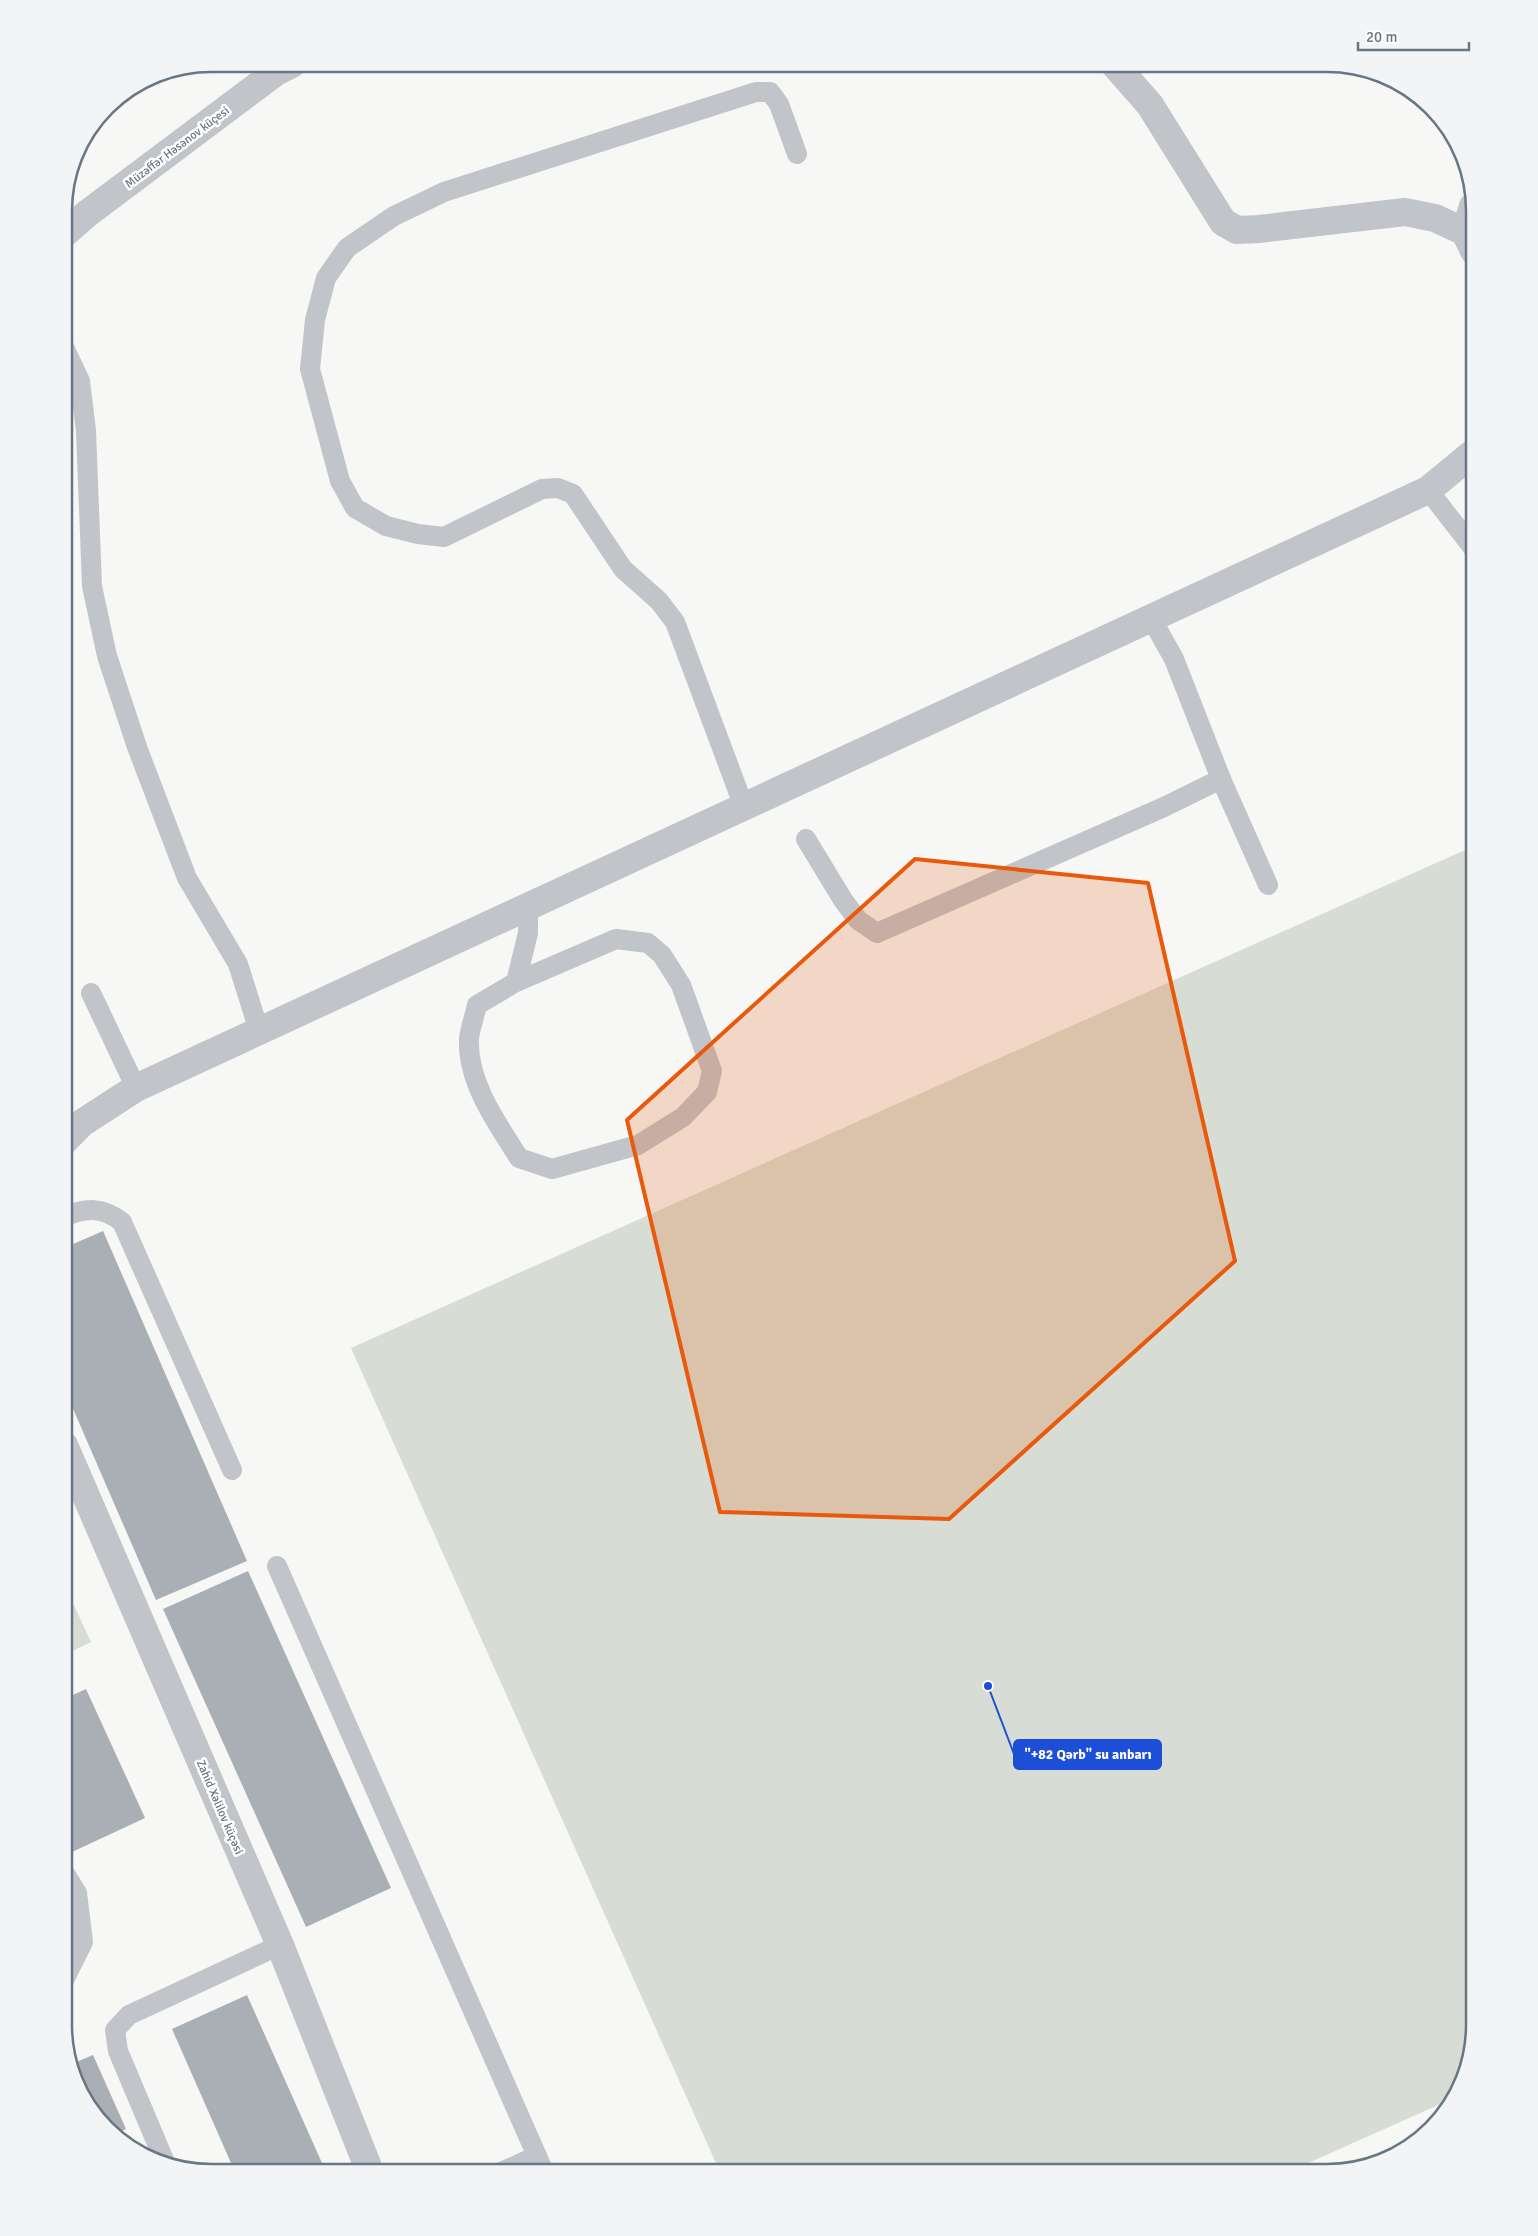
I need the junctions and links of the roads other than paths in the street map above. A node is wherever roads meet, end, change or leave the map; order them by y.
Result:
1 (275, 73) edge
2 (1122, 73) edge
3 (797, 154) dead end
4 (73, 226) edge
5 (1466, 239) edge
6 (73, 365) edge
7 (1466, 459) edge
8 (1428, 490) junction
9 (1466, 539) edge
10 (1151, 618) junction
11 (1221, 779) junction
12 (744, 807) junction
13 (806, 839) dead end
14 (1268, 885) dead end
15 (528, 907) junction
16 (516, 982) junction
17 (91, 993) dead end
18 (259, 1031) junction
19 (136, 1088) junction
20 (72, 1132) edge
21 (72, 1213) edge
22 (72, 1464) edge
23 (232, 1470) dead end
24 (278, 1566) dead end
25 (72, 1885) edge
26 (280, 1945) junction
27 (72, 1964) edge
28 (162, 2154) edge
29 (366, 2163) edge
30 (541, 2164) edge

1 - 4 street, Müzəffər Həsənov küçesi
2 - 5 street
3 - 12 lane
6 - 18 lane
7 - 8 street
8 - 9 lane
8 - 10 street
10 - 11 lane
10 - 12 street
11 - 13 lane
11 - 14 lane
12 - 15 street
15 - 16 lane
15 - 18 street
16 - 16 lane
17 - 19 lane
18 - 19 street
19 - 20 street
21 - 23 lane
22 - 26 street, Zahid Xəlilov küçəsi
24 - 30 lane
25 - 27 lane
26 - 28 lane
26 - 29 street, Zahid Xəlilov küçəsi

